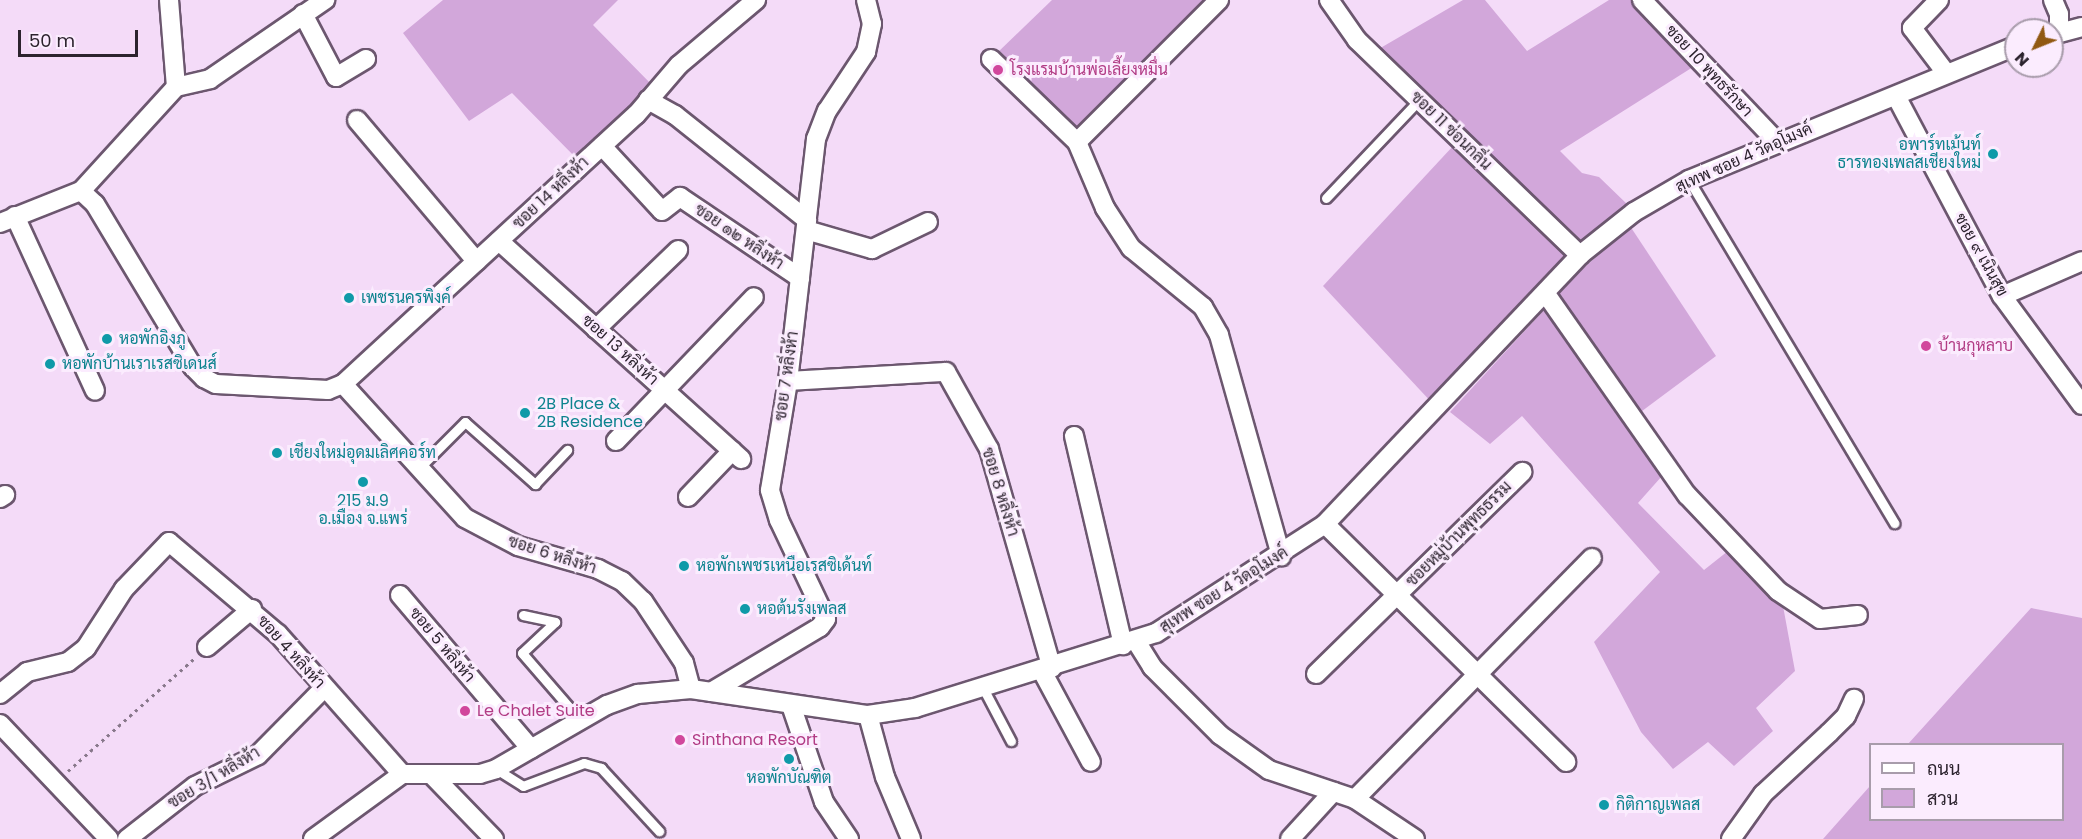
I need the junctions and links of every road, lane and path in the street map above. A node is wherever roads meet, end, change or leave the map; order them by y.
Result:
1 (169, 0) edge
2 (324, 0) edge
3 (756, 0) edge
4 (866, 0) edge
5 (1219, 0) edge
6 (1329, 0) edge
7 (1642, 0) edge
8 (1938, 0) edge
9 (2053, 0) edge
10 (303, 14) junction
11 (2058, 18) edge
12 (2082, 27) edge
13 (2064, 32) edge
14 (2004, 51) edge
15 (991, 58) dead end
16 (366, 59) dead end
17 (1946, 73) junction
18 (176, 87) junction
19 (1896, 96) junction
20 (648, 100) junction
21 (1419, 100) junction
22 (357, 120) dead end
23 (1077, 142) junction
24 (1777, 142) junction
25 (602, 146) junction
26 (1689, 180) junction
27 (78, 192) junction
28 (1326, 198) dead end
29 (8, 220) edge
30 (928, 222) dead end
31 (807, 225) junction
32 (499, 241) junction
33 (678, 250) dead end
34 (1580, 255) junction
35 (476, 261) junction
36 (2082, 261) edge
37 (800, 278) junction
38 (1546, 294) junction
39 (2002, 296) junction
40 (754, 297) dead end
41 (596, 329) junction
42 (788, 381) junction
43 (343, 384) junction
44 (664, 390) junction
45 (95, 391) dead end
46 (2082, 405) edge
47 (1074, 436) dead end
48 (616, 441) dead end
49 (567, 450) dead end
50 (419, 468) junction
51 (1522, 472) dead end
52 (688, 497) dead end
53 (1894, 523) dead end
54 (1325, 524) junction
55 (1281, 556) junction
56 (1593, 558) dead end
57 (400, 595) dead end
58 (1396, 596) junction
59 (252, 609) junction
60 (523, 615) dead end
61 (1858, 615) dead end
62 (1129, 643) junction
63 (207, 647) joint
64 (1047, 669) junction
65 (1316, 675) dead end
66 (1476, 676) junction
67 (324, 688) junction
68 (983, 688) junction
69 (691, 689) junction
70 (711, 692) junction
71 (0, 694) edge
72 (1854, 699) dead end
73 (791, 705) junction
74 (868, 715) junction
75 (581, 721) junction
76 (0, 724) edge
77 (1011, 741) dead end
78 (531, 749) junction
79 (1091, 762) dead end
80 (1566, 762) dead end
81 (496, 769) junction
82 (402, 774) junction
83 (432, 775) junction
84 (55, 783) junction
85 (1333, 792) junction
86 (1355, 799) junction
87 (659, 831) dead end
88 (108, 839) edge
89 (127, 839) edge
90 (313, 839) edge
91 (494, 839) edge
92 (849, 839) edge
93 (911, 839) edge
94 (1290, 839) edge
95 (1414, 839) edge
96 (1731, 839) edge

1 - 18 street
2 - 10 street
3 - 20 street, ซอย 14 หลิ่งห้า
4 - 31 street, ซอย 7 หลิ่งห้า
5 - 23 street
6 - 21 street, ซอย 11 ซ่อนกลิ่น
7 - 24 street, ซอย 10 พุทธรักษา
8 - 17 street
9 - 11 street
10 - 16 street
10 - 18 street
12 - 13 street
14 - 17 street, สุเทพ ซอย 4 วัดอุโมงค์
15 - 23 street
17 - 19 street, สุเทพ ซอย 4 วัดอุโมงค์
18 - 27 street
19 - 24 street, สุเทพ ซอย 4 วัดอุโมงค์
19 - 39 street, ซอย ๙ เนินสุข
20 - 25 street, ซอย 14 หลิ่งห้า
20 - 31 street
21 - 28 lane
21 - 34 street, ซอย 11 ซ่อนกลิ่น
22 - 35 street
23 - 55 street
24 - 26 street, สุเทพ ซอย 4 วัดอุโมงค์
25 - 32 street, ซอย 14 หลิ่งห้า
25 - 37 street, ซอย ๑๒ หลิ่งห้า
26 - 34 street, สุเทพ ซอย 4 วัดอุโมงค์
26 - 53 lane
27 - 29 street
27 - 43 street
29 - 45 street
30 - 31 street
31 - 37 street, ซอย 7 หลิ่งห้า
32 - 35 street, ซอย 14 หลิ่งห้า
32 - 41 street, ซอย 13 หลิ่งห้า
33 - 41 street
34 - 38 street, สุเทพ ซอย 4 วัดอุโมงค์
35 - 43 street, ซอย 14 หลิ่งห้า
36 - 39 street
37 - 42 street, ซอย 7 หลิ่งห้า
38 - 54 street, สุเทพ ซอย 4 วัดอุโมงค์
38 - 61 street
39 - 46 street, ซอย ๙ เนินสุข
40 - 44 street
41 - 44 street, ซอย 13 หลิ่งห้า
42 - 64 street, ซอย 8 หลิ่งห้า
42 - 70 street, ซอย 7 หลิ่งห้า
43 - 50 street, ซอย 6 หลิ่งห้า
44 - 48 street
44 - 52 street, ซอย 13 หลิ่งห้า
47 - 62 street
49 - 50 lane
50 - 69 street, ซอย 6 หลิ่งห้า
51 - 58 street, ซอยหมู่บ้านพุทธธรรม
54 - 55 street, สุเทพ ซอย 4 วัดอุโมงค์
54 - 58 street, ซอยหมู่บ้านพุทธธรรม
55 - 62 street, สุเทพ ซอย 4 วัดอุโมงค์
56 - 66 street
57 - 78 street, ซอย 5 หลิ่งห้า
58 - 65 street, ซอยหมู่บ้านพุทธธรรม
58 - 66 street, ซอยหมู่บ้านพุทธธรรม
59 - 63 street
59 - 67 street, ซอย 4 หลิ่งห้า
59 - 71 street, ซอย 4 หลิ่งห้า
60 - 75 lane
62 - 64 street, สุเทพ ซอย 4 วัดอุโมงค์
62 - 85 street
63 - 84 path
64 - 68 street, สุเทพ ซอย 4 วัดอุโมงค์
64 - 79 street
66 - 80 street, ซอยหมู่บ้านพุทธธรรม
66 - 86 street
67 - 82 street, ซอย 4 หลิ่งห้า
67 - 89 street, ซอย 3/1 หลิ่งห้า
68 - 74 street, สุเทพ ซอย 4 วัดอุโมงค์
68 - 77 lane
69 - 70 street, สุเทพ ซอย 4 วัดอุโมงค์
69 - 75 street, สุเทพ ซอย 4 วัดอุโมงค์
70 - 73 street, สุเทพ ซอย 4 วัดอุโมงค์
72 - 96 street
73 - 74 street, สุเทพ ซอย 4 วัดอุโมงค์
73 - 92 street
74 - 93 street
75 - 78 street, สุเทพ ซอย 4 วัดอุโมงค์
76 - 84 street
78 - 81 street, สุเทพ ซอย 4 วัดอุโมงค์
81 - 83 street, สุเทพ ซอย 4 วัดอุโมงค์
81 - 87 lane
82 - 83 street, สุเทพ ซอย 4 วัดอุโมงค์
82 - 90 street
83 - 91 street
84 - 88 street
85 - 86 street
85 - 94 street
86 - 95 street

